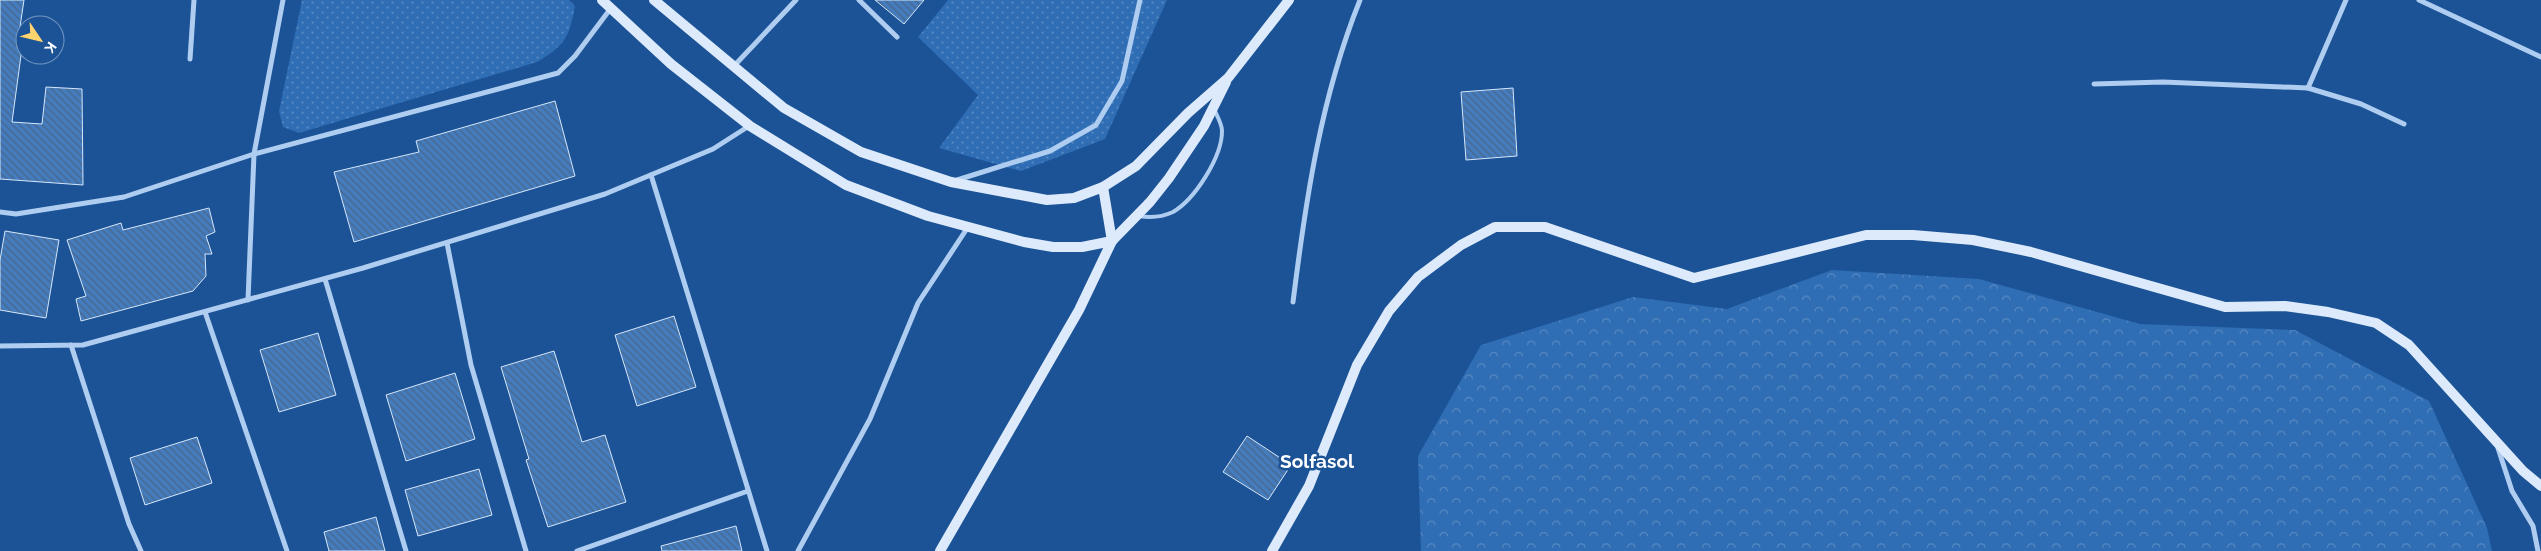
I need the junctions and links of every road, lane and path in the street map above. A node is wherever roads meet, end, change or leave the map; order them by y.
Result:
1 (194, 0) edge
2 (283, 0) edge
3 (602, 0) edge
4 (654, 0) edge
5 (796, 0) edge
6 (859, 0) edge
7 (1140, 0) edge
8 (1290, 0) edge
9 (1360, 0) edge
10 (2346, 0) edge
11 (2419, 0) edge
12 (610, 8) junction
13 (897, 37) dead end
14 (2541, 57) edge
15 (190, 59) dead end
16 (733, 68) junction
17 (1228, 78) junction
18 (2094, 84) dead end
19 (2308, 88) junction
20 (1213, 108) junction
21 (2404, 124) dead end
22 (750, 126) junction
23 (254, 154) junction
24 (651, 175) junction
25 (951, 182) junction
26 (1103, 187) junction
27 (0, 212) edge
28 (1136, 216) junction
29 (968, 227) junction
30 (1112, 241) junction
31 (448, 242) junction
32 (325, 278) junction
33 (248, 300) junction
34 (1293, 302) dead end
35 (205, 312) junction
36 (0, 346) edge
37 (72, 346) junction
38 (2495, 438) junction
39 (2541, 486) edge
40 (748, 491) junction
41 (942, 550) edge
42 (141, 551) edge
43 (287, 551) edge
44 (406, 551) edge
45 (526, 551) edge
46 (577, 551) edge
47 (767, 551) edge
48 (798, 551) edge
49 (1272, 551) edge
50 (2538, 551) edge

1 - 15 street
2 - 23 street
3 - 12 street
4 - 16 street
5 - 16 street
6 - 13 street
7 - 25 street
8 - 17 street
9 - 34 street
10 - 19 street
11 - 14 street
12 - 22 street
12 - 23 street
16 - 25 street
17 - 20 street
17 - 26 street
18 - 19 street
19 - 21 street
20 - 28 street
20 - 28 lane
22 - 24 street
22 - 29 street
23 - 27 street
23 - 33 street
24 - 31 street
24 - 40 street
25 - 26 street
26 - 30 street
28 - 30 street
29 - 30 street
29 - 48 street
30 - 41 street
31 - 32 street
31 - 45 street
32 - 33 street
32 - 44 street
33 - 35 street
35 - 37 street
35 - 43 street
36 - 37 street
37 - 42 street
38 - 39 street
38 - 49 street
38 - 50 street
40 - 46 street
40 - 47 street

